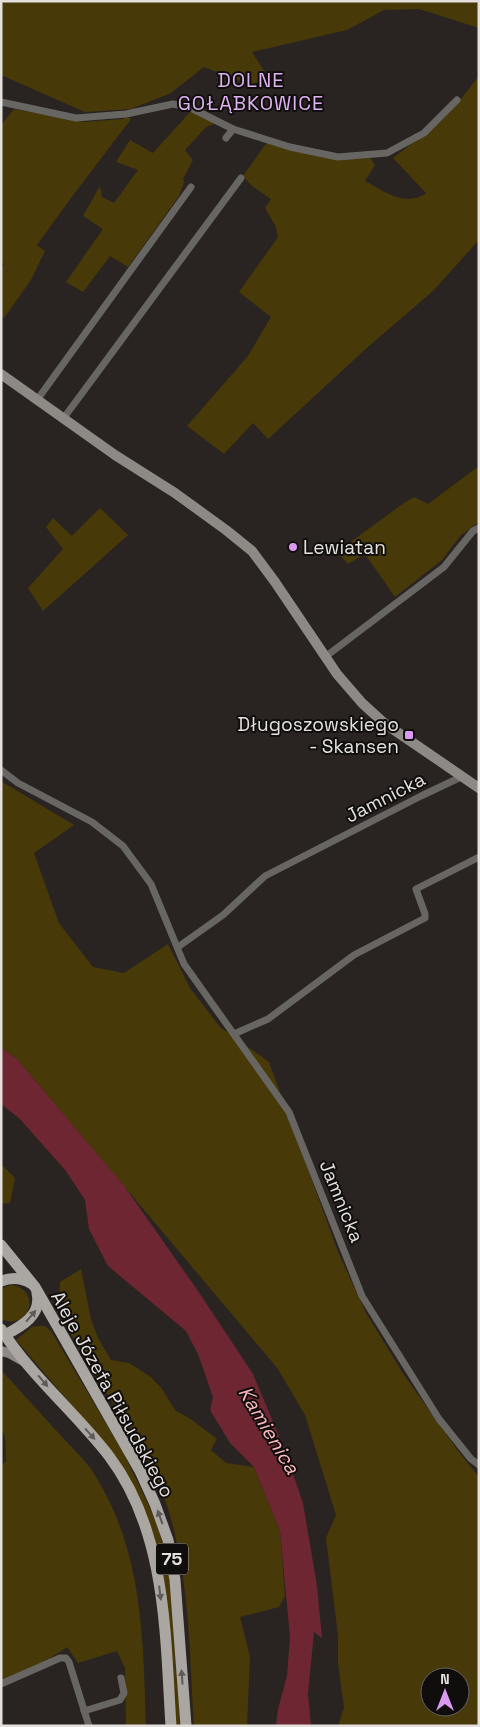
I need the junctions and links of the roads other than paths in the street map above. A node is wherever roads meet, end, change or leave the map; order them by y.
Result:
1 (457, 100) dead end
2 (1, 102) edge
3 (233, 129) junction
4 (226, 138) dead end
5 (240, 178) dead end
6 (191, 187) dead end
7 (1, 374) edge
8 (38, 400) junction
9 (63, 418) junction
10 (479, 528) edge
11 (325, 657) junction
12 (1, 770) edge
13 (461, 777) junction
14 (479, 788) edge
15 (479, 857) edge
16 (178, 947) junction
17 (234, 1034) junction
18 (1, 1245) edge
19 (1, 1281) edge
20 (35, 1287) junction
21 (3, 1334) edge
22 (1, 1352) edge
23 (28, 1364) junction
24 (479, 1455) edge
25 (471, 1459) junction
26 (479, 1465) edge
27 (121, 1678) dead end
28 (1, 1684) edge
29 (84, 1711) junction
30 (88, 1726) edge
31 (171, 1726) edge
32 (186, 1726) edge

1 - 3 street
2 - 3 street
3 - 4 street
5 - 9 street
6 - 8 street
7 - 8 street
8 - 9 street
9 - 11 street
10 - 11 street
11 - 13 street
12 - 16 street, Jamnicka
13 - 14 street
13 - 16 street, Jamnicka
15 - 17 street
16 - 17 street, Jamnicka
17 - 25 street, Jamnicka
18 - 20 main road, Aleje Józefa Piłsudskiego / 75
19 - 20 main road
21 -> 20 main road, Aleje Józefa Piłsudskiego
32 -> 20 main road, Aleje Józefa Piłsudskiego / 75
21 - 23 main road, Aleje Józefa Piłsudskiego / 75
22 - 23 street
23 -> 31 main road, Aleje Józefa Piłsudskiego / 75
24 - 25 street
25 - 26 street, Jamnicka
27 - 29 street
28 - 29 street
29 - 30 street

